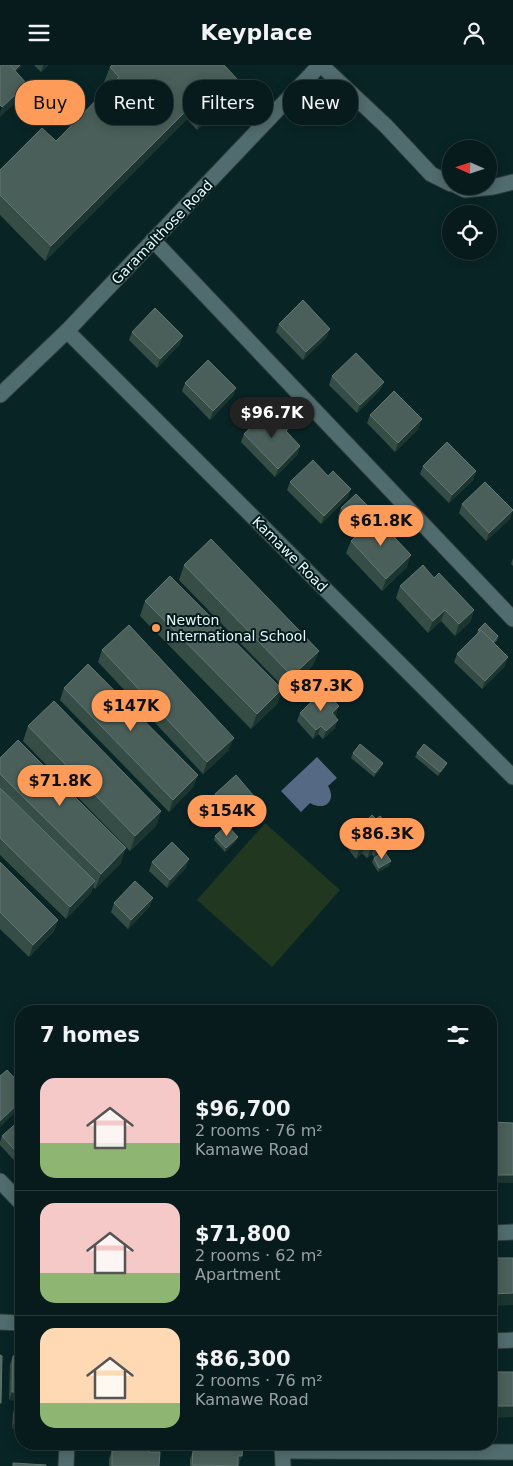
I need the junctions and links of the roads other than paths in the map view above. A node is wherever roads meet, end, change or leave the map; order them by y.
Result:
1 (321, 65) edge
2 (442, 180) edge
3 (513, 182) edge
4 (498, 186) edge
5 (153, 240) junction
6 (67, 331) junction
7 (0, 395) edge
8 (513, 619) edge
9 (513, 777) edge
10 (0, 1181) edge
11 (15, 1197) edge
12 (513, 1232) edge
13 (497, 1233) edge
14 (0, 1322) edge
15 (15, 1323) edge
16 (513, 1340) edge
17 (497, 1341) edge
18 (67, 1450) edge
19 (282, 1450) edge
20 (421, 1450) edge
21 (513, 1452) edge
22 (66, 1466) edge
23 (283, 1466) edge

1 - 2 street
1 - 5 street, Garamalthose Road
3 - 4 street
5 - 6 street, Garamalthose Road
5 - 8 street
6 - 7 street, Garamalthose Road
6 - 9 street, Kamawe Road
10 - 11 street
12 - 13 street
14 - 15 street
16 - 17 street
18 - 22 street
19 - 23 street
20 - 21 street

